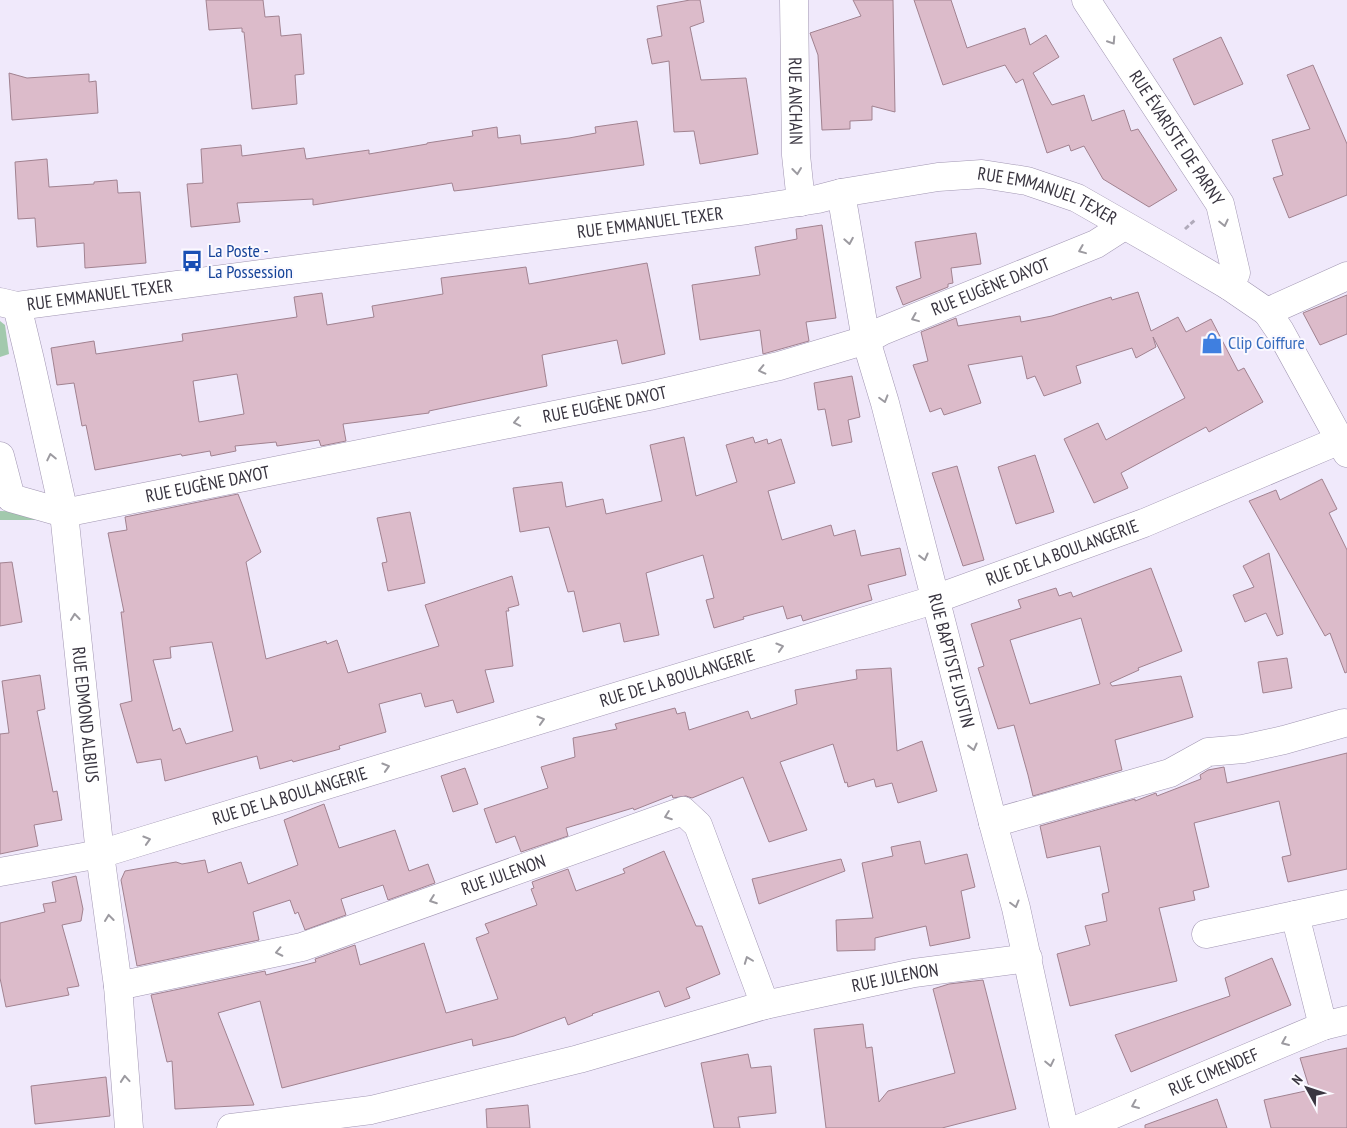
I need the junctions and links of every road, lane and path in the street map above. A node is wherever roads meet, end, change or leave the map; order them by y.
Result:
1 (794, 0) edge
2 (1086, 0) edge
3 (841, 193) junction
4 (801, 202) junction
5 (1196, 220) dead end
6 (1124, 226) junction
7 (1182, 231) dead end
8 (1347, 276) edge
9 (1229, 286) junction
10 (8, 304) edge
11 (1267, 312) junction
12 (866, 340) junction
13 (1344, 447) edge
14 (0, 456) edge
15 (64, 513) junction
16 (935, 598) junction
17 (1344, 723) dead end
18 (992, 823) junction
19 (100, 854) junction
20 (0, 872) edge
21 (1347, 904) edge
22 (1295, 915) junction
23 (1206, 934) dead end
24 (1028, 958) junction
25 (118, 986) junction
26 (765, 1006) junction
27 (1335, 1023) edge
28 (129, 1128) edge
29 (231, 1128) edge
30 (1064, 1128) edge
31 (1081, 1128) edge

1 -> 4 street, RUE ANCHAIN
2 -> 9 street, RUE ÉVARISTE DE PARNY
3 - 4 street, RUE EMMANUEL TEXER
3 - 6 street, RUE EMMANUEL TEXER
3 -> 12 street, RUE BAPTISTE JUSTIN
4 - 10 street, RUE EMMANUEL TEXER
5 - 7 path
6 - 9 street, RUE EMMANUEL TEXER
6 -> 12 street, RUE EUGÈNE DAYOT
8 - 11 street
9 - 11 street, RUE EMMANUEL TEXER
15 -> 10 street, RUE EDMOND ALBIUS
11 - 13 street
12 -> 15 street, RUE EUGÈNE DAYOT
12 -> 16 street, RUE BAPTISTE JUSTIN
13 - 16 street, RUE DE LA BOULANGERIE
14 - 15 street
19 -> 15 street, RUE EDMOND ALBIUS
16 -> 18 street, RUE BAPTISTE JUSTIN
19 -> 16 street, RUE DE LA BOULANGERIE
17 - 18 street
18 -> 24 street, RUE BAPTISTE JUSTIN
19 - 20 street, RUE DE LA BOULANGERIE
25 -> 19 street, RUE EDMOND ALBIUS
21 - 22 street
22 - 23 street
22 - 27 street
24 - 26 street, RUE JULENON
24 -> 30 street, RUE BAPTISTE JUSTIN
26 -> 25 street, RUE JULENON
28 -> 25 street, RUE EDMOND ALBIUS
26 - 29 street, RUE JULENON
27 -> 31 street, RUE CIMENDEF

